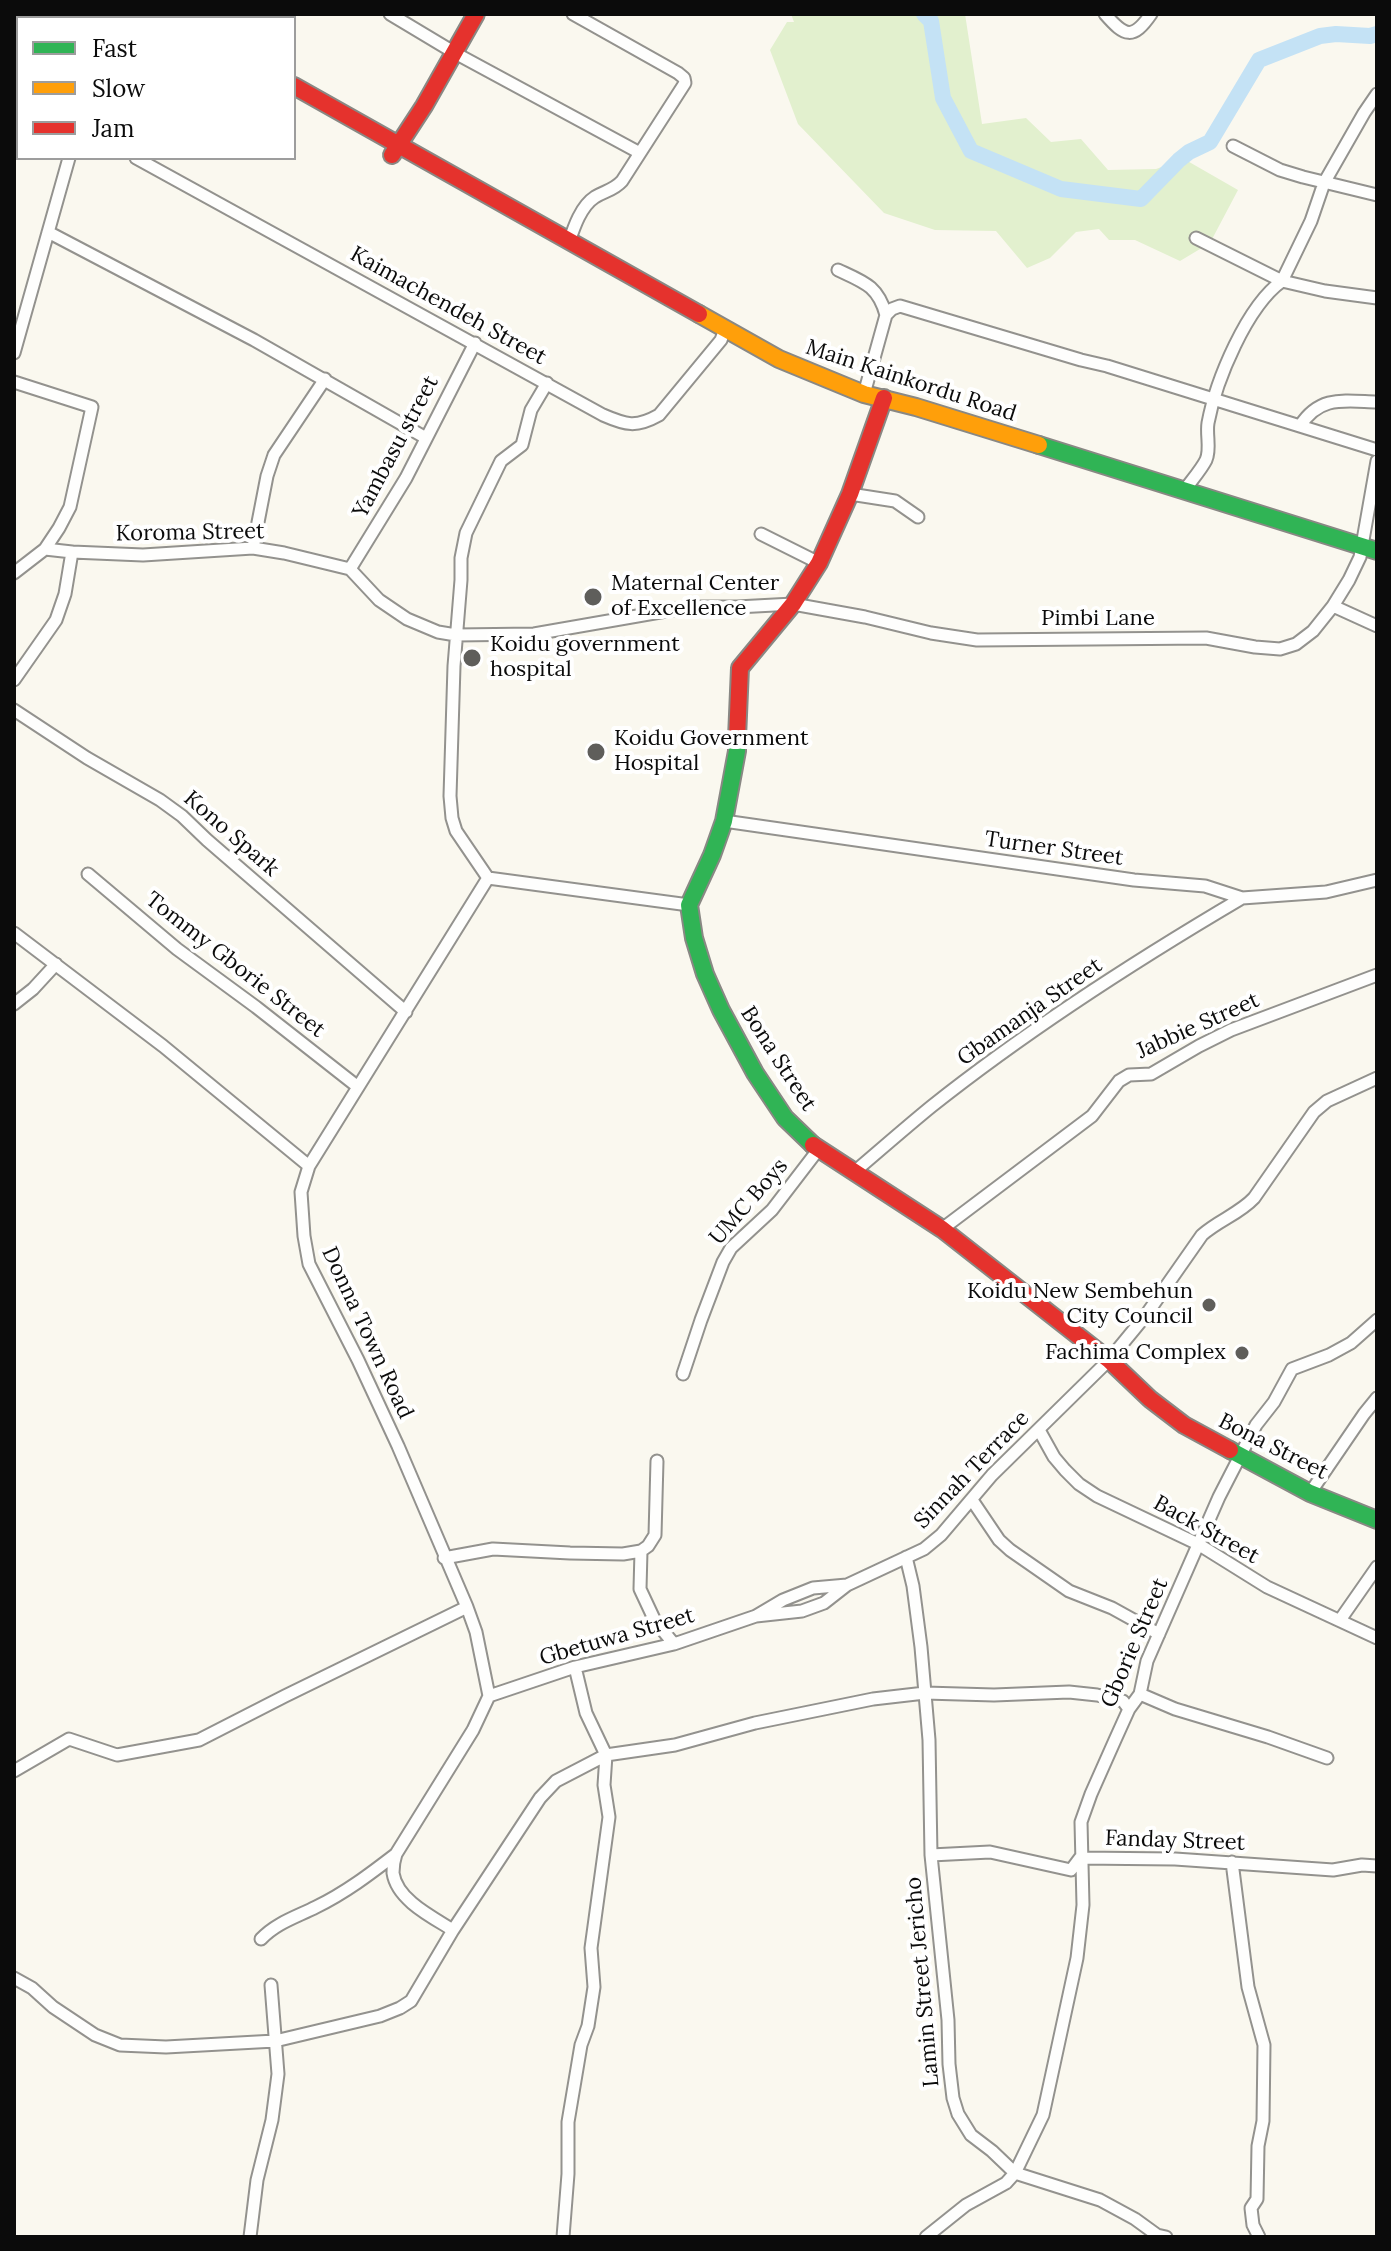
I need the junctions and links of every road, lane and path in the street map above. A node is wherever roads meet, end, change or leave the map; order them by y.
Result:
1 (390, 14) edge
2 (476, 14) edge
3 (573, 14) edge
4 (1105, 14) edge
5 (1151, 14) edge
6 (455, 53) junction
7 (296, 87) edge
8 (1377, 94) edge
9 (296, 99) edge
10 (1233, 146) dead end
11 (396, 150) junction
12 (640, 153) junction
13 (68, 160) edge
14 (140, 160) edge
15 (1324, 183) junction
16 (1377, 195) edge
17 (511, 216) junction
18 (48, 232) junction
19 (1196, 238) dead end
20 (569, 242) junction
21 (838, 270) dead end
22 (1282, 281) junction
23 (644, 291) junction
24 (1377, 298) edge
25 (886, 315) junction
26 (723, 335) junction
27 (475, 343) junction
28 (14, 353) edge
29 (325, 379) junction
30 (14, 382) edge
31 (547, 383) junction
32 (864, 394) junction
33 (1214, 399) junction
34 (1377, 402) edge
35 (882, 404) junction
36 (1300, 426) junction
37 (426, 438) junction
38 (1377, 450) edge
39 (1377, 461) edge
40 (1105, 473) junction
41 (850, 494) junction
42 (1186, 498) junction
43 (918, 517) dead end
44 (761, 534) dead end
45 (253, 548) junction
46 (45, 549) junction
47 (1366, 551) edge
48 (72, 552) junction
49 (1377, 562) edge
50 (819, 563) junction
51 (350, 569) junction
52 (14, 573) edge
53 (793, 604) junction
54 (1333, 606) junction
55 (1377, 626) edge
56 (456, 635) junction
57 (14, 680) edge
58 (14, 710) edge
59 (724, 821) junction
60 (88, 874) dead end
61 (488, 878) junction
62 (1376, 885) edge
63 (1242, 898) junction
64 (689, 905) junction
65 (14, 933) edge
66 (56, 964) junction
67 (1377, 975) edge
68 (14, 1004) edge
69 (406, 1012) junction
70 (1377, 1078) edge
71 (358, 1087) junction
72 (818, 1150) junction
73 (309, 1166) junction
74 (853, 1173) junction
75 (942, 1229) junction
76 (1377, 1320) edge
77 (1109, 1360) junction
78 (683, 1374) dead end
79 (1377, 1398) edge
80 (1039, 1430) junction
81 (1240, 1457) junction
82 (657, 1461) dead end
83 (1310, 1493) junction
84 (972, 1500) junction
85 (1377, 1520) edge
86 (1198, 1544) junction
87 (641, 1551) junction
88 (906, 1557) junction
89 (444, 1558) junction
90 (1377, 1567) edge
91 (847, 1585) junction
92 (467, 1607) junction
93 (756, 1616) junction
94 (1340, 1620) junction
95 (1159, 1634) junction
96 (1377, 1638) edge
97 (674, 1644) junction
98 (575, 1667) junction
99 (925, 1693) junction
100 (1140, 1694) junction
101 (489, 1696) junction
102 (1129, 1709) junction
103 (606, 1755) junction
104 (1327, 1758) dead end
105 (14, 1771) edge
106 (396, 1854) junction
107 (931, 1855) junction
108 (1080, 1858) junction
109 (1232, 1862) junction
110 (1377, 1866) edge
111 (453, 1930) junction
112 (261, 1939) dead end
113 (14, 1978) edge
114 (271, 1985) dead end
115 (275, 2041) junction
116 (1015, 2173) junction
117 (1160, 2236) edge
118 (250, 2237) edge
119 (563, 2237) edge
120 (926, 2237) edge
121 (1259, 2237) edge

1 - 6 street
2 - 6 main road
3 - 12 street
4 - 5 street
6 - 11 main road
6 - 12 street
7 - 11 main road
8 - 15 street
9 - 11 main road
10 - 15 street
11 - 17 main road
12 - 20 street
13 - 18 street
14 - 27 street, Kaimachendeh Street
15 - 16 street
15 - 22 street
17 - 20 main road
17 - 23 main road
18 - 28 street
18 - 29 street
19 - 22 street
20 - 23 main road
21 - 25 street
22 - 24 street
22 - 33 street
23 - 26 main road
25 - 32 street
25 - 33 street
26 - 31 street, Kaimachendeh Street
26 - 32 main road, Main Kainkordu Road
26 - 35 main road
27 - 31 street, Kaimachendeh Street
27 - 37 street, Yambasu street
29 - 37 street
29 - 45 street
30 - 46 street
31 - 56 street
32 - 35 main road, Main Kainkordu Road
33 - 36 street
33 - 42 street
34 - 36 street
35 - 40 main road, Main Kainkordu Road
35 - 40 main road, Main Kainkordu Road
35 - 41 main road
36 - 38 street
37 - 51 street, Yambasu street
39 - 47 street, Pimbi Lane
40 - 42 main road, Main Kainkordu Road
41 - 43 street
41 - 50 main road
42 - 47 main road, Main Kainkordu Road
44 - 50 street
45 - 48 street, Koroma Street
45 - 51 street, Koroma Street
46 - 48 street, Koroma Street
46 - 52 street
47 - 49 main road, Main Kainkordu Road
47 - 54 street, Pimbi Lane
48 - 57 street
50 - 53 main road
51 - 56 street
53 - 54 street, Pimbi Lane
53 - 56 street, Pimbi Lane
53 - 59 main road
54 - 55 street
56 - 61 street
58 - 69 street, Kono Spark
59 - 63 street, Turner Street
59 - 64 main road
60 - 71 street, Tommy Gborie Street
61 - 64 street
61 - 69 street, Donna Town Road
62 - 63 street, Turner Street
63 - 74 street, Gbamanja Street
64 - 72 main road, Bona Street
65 - 66 street
66 - 68 street
66 - 73 street
67 - 75 street, Jabbie Street
69 - 71 street, Donna Town Road
70 - 77 street, Sinnah Terrace
71 - 73 street, Donna Town Road
72 - 74 main road, Bona Street
72 - 78 street, UMC Boys
73 - 89 street, Donna Town Road
74 - 75 main road, Bona Street
75 - 77 main road, Bona Street
76 - 81 street, Gborie Street
77 - 80 street, Sinnah Terrace
77 - 81 main road, Bona Street
79 - 83 street
80 - 84 street, Sinnah Terrace
80 - 86 street, Back Street
81 - 83 main road, Bona Street
81 - 86 street, Gborie Street
82 - 87 street
83 - 85 main road, Bona Street
84 - 88 street, Sinnah Terrace
84 - 95 street
86 - 94 street, Back Street
86 - 95 street, Gborie Street
87 - 89 street
87 - 97 street
88 - 91 street, Sinnah Terrace
88 - 99 street, Lamin Street Jericho
89 - 92 street, Donna Town Road
90 - 94 street
91 - 93 street, Sinnah Terrace
91 - 93 street, Sinnah Terrace
92 - 101 street, Donna Town Road
92 - 105 street
93 - 97 street, Gbetuwa Street
94 - 96 street, Back Street
95 - 100 street, Gborie Street
97 - 98 street, Gbetuwa Street
98 - 101 street, Gbetuwa Street
98 - 103 street
99 - 102 street
99 - 103 street
99 - 107 street, Lamin Street Jericho
100 - 102 street, Gborie Street
100 - 104 street
101 - 106 street
102 - 108 street, Gborie Street
103 - 111 street
103 - 119 street
106 - 111 street
106 - 112 street
107 - 108 street, Fanday Street
107 - 116 street, Lamin Street Jericho
108 - 109 street, Fanday Street
108 - 116 street, Gborie Street
109 - 110 street, Fanday Street
109 - 121 street
111 - 115 street
113 - 115 street
114 - 115 street
115 - 118 street
116 - 117 street, Lamin Street Jericho
116 - 120 street

